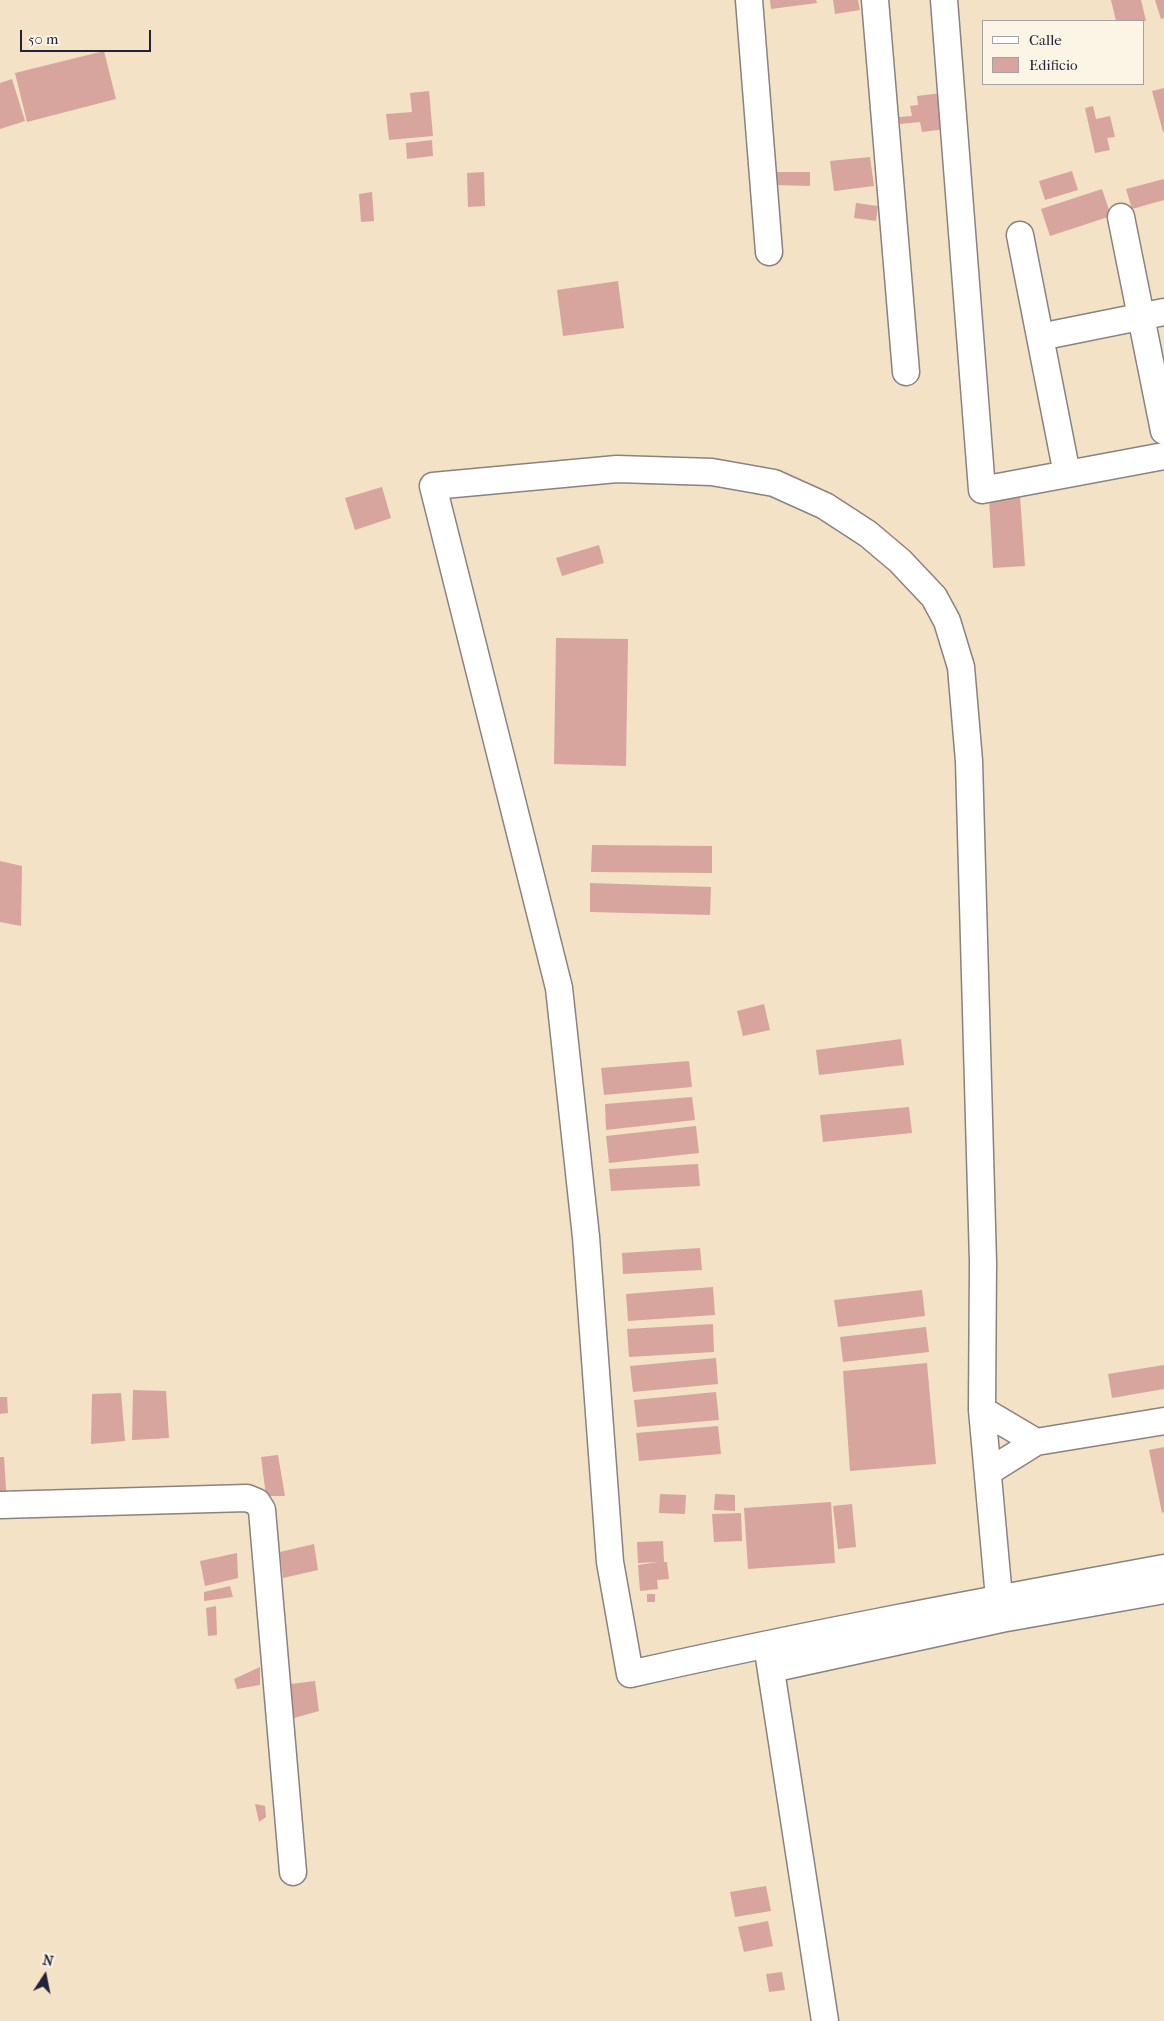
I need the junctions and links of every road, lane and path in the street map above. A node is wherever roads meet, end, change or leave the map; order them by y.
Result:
1 (749, 0) edge
2 (875, 0) edge
3 (944, 0) edge
4 (1121, 218) dead end
5 (1020, 235) dead end
6 (769, 252) dead end
7 (1153, 314) edge
8 (1040, 337) junction
9 (906, 372) dead end
10 (1164, 431) edge
11 (1164, 456) edge
12 (1065, 464) dead end
13 (982, 1410) junction
14 (1164, 1421) edge
15 (1036, 1442) junction
16 (988, 1472) junction
17 (0, 1505) edge
18 (1164, 1568) edge
19 (1164, 1590) edge
20 (1000, 1609) junction
21 (766, 1643) junction
22 (770, 1669) junction
23 (293, 1872) dead end
24 (825, 2021) edge

1 - 6 street
2 - 9 street
3 - 11 street
4 - 7 street
5 - 8 street
7 - 8 street
7 - 10 street
8 - 12 street
13 - 15 street
13 - 16 street
13 - 21 street
14 - 15 street
15 - 16 street
16 - 20 street
17 - 23 street
18 - 20 street
19 - 20 street
20 - 21 street
20 - 22 street
21 - 22 street
22 - 24 street

